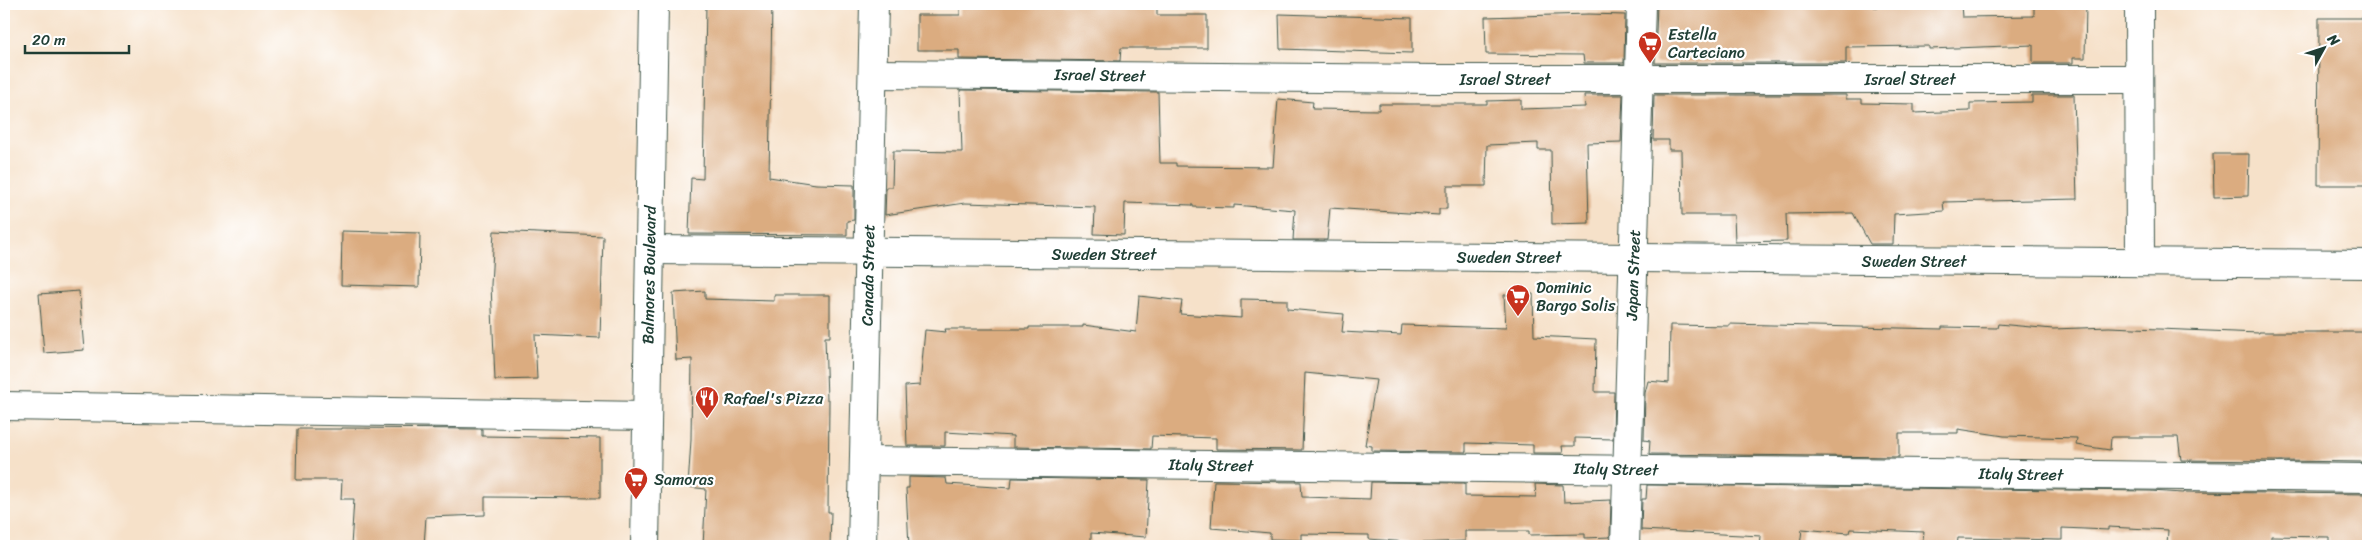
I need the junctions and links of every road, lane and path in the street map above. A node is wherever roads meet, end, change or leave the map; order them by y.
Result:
1 (654, 4) edge
2 (874, 4) edge
3 (1641, 4) edge
4 (2139, 4) edge
5 (873, 74) junction
6 (1638, 79) junction
7 (2138, 79) junction
8 (650, 250) junction
9 (868, 252) junction
10 (1633, 258) junction
11 (2140, 262) junction
12 (2368, 264) edge
13 (4, 406) edge
14 (647, 416) junction
15 (864, 461) junction
16 (1627, 469) junction
17 (2368, 478) edge
18 (645, 546) edge
19 (862, 546) edge
20 (1624, 546) edge

1 - 8 street, Balmores Boulevard
2 - 5 street, Canada Street
3 - 6 street, Japan Street
4 - 7 street
5 - 6 street, Israel Street
5 - 9 street, Canada Street
6 - 7 street, Israel Street
6 - 10 street, Japan Street
7 - 11 street
8 - 9 street, Sweden Street
8 - 14 street, Balmores Boulevard
9 - 10 street, Sweden Street
9 - 15 street, Canada Street
10 - 11 street, Sweden Street
10 - 16 street, Japan Street
11 - 12 street, Sweden Street
13 - 14 street
14 - 18 street, Balmores Boulevard
15 - 16 street, Italy Street
15 - 19 street, Canada Street
16 - 17 street, Italy Street
16 - 20 street, Japan Street

